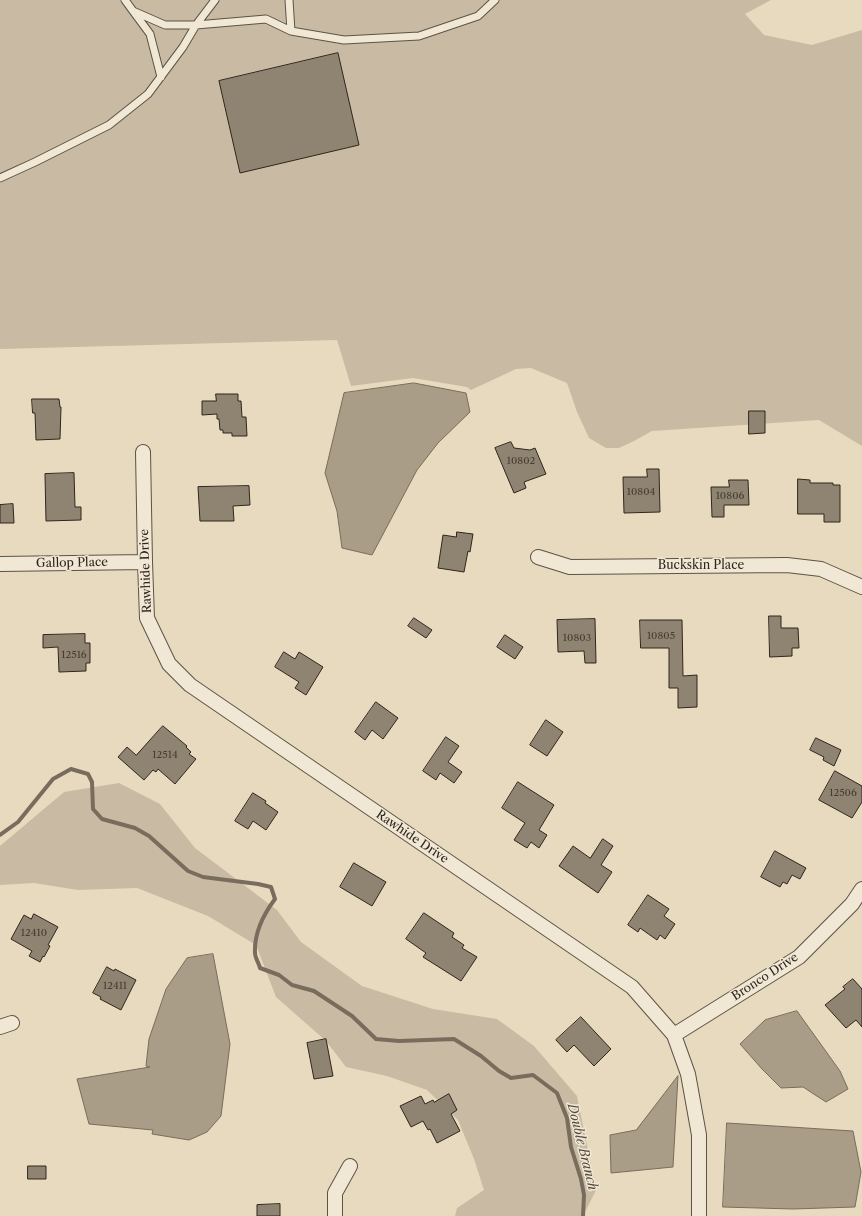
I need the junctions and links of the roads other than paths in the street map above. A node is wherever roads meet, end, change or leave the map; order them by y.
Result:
1 (125, 0) edge
2 (215, 0) edge
3 (289, 0) edge
4 (495, 0) edge
5 (133, 11) junction
6 (196, 25) junction
7 (291, 31) junction
8 (161, 77) junction
9 (0, 178) edge
10 (143, 452) dead end
11 (538, 557) dead end
12 (144, 562) junction
13 (0, 564) edge
14 (862, 587) edge
15 (862, 889) edge
16 (674, 1035) junction
17 (350, 1166) dead end
18 (335, 1216) edge
19 (699, 1216) edge

1 - 5 lane
2 - 6 lane
3 - 7 lane
4 - 7 lane
5 - 6 lane
5 - 8 lane
6 - 7 lane
6 - 8 lane
8 - 9 lane
10 - 12 street, Rawhide Drive
11 - 14 street, Buckskin Place
12 - 13 street, Gallop Place
12 - 16 street, Rawhide Drive
15 - 16 street, Bronco Drive
16 - 19 street, Rawhide Drive
17 - 18 street

